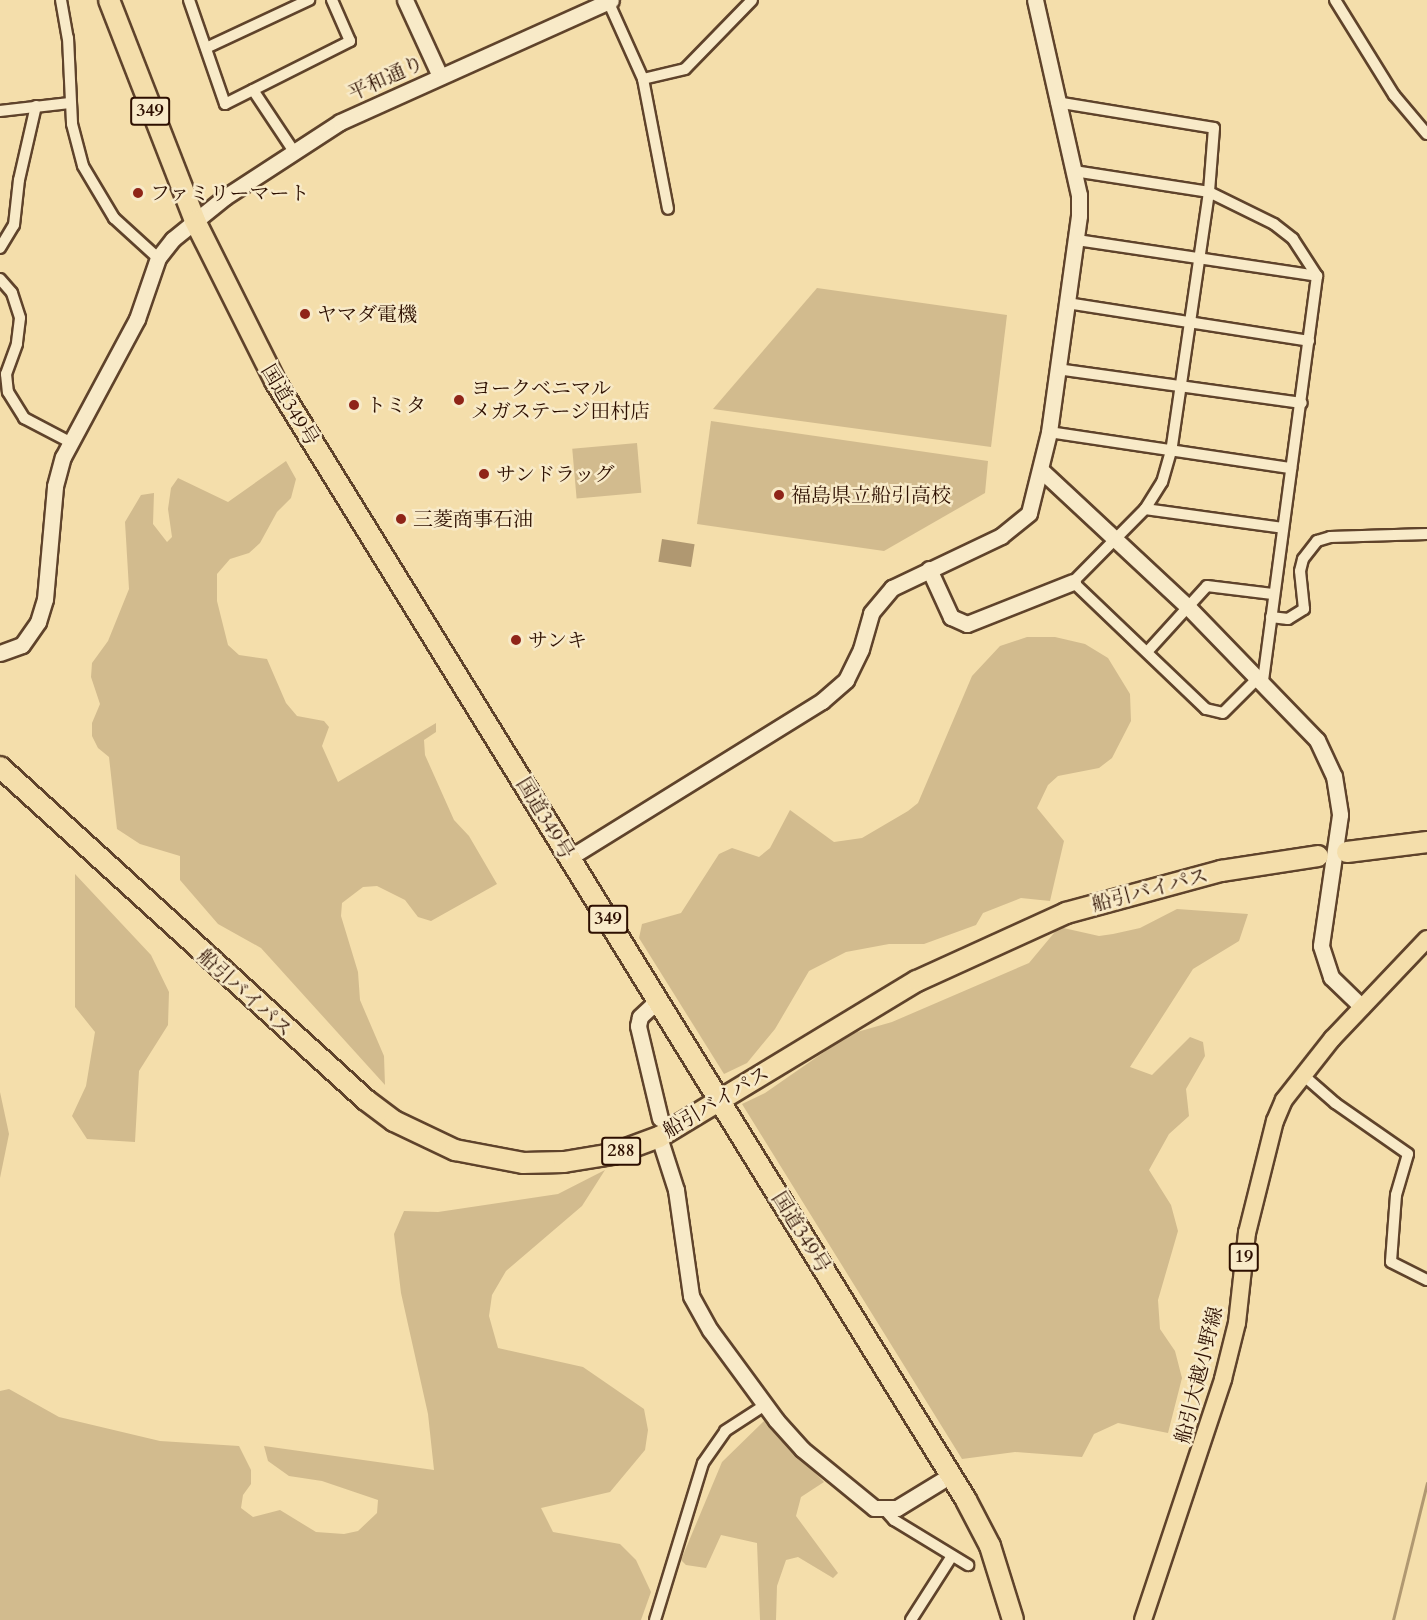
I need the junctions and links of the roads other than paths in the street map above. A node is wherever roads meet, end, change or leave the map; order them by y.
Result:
1 (61, 0) edge
2 (109, 0) edge
3 (189, 0) edge
4 (309, 0) edge
5 (332, 0) edge
6 (405, 0) edge
7 (752, 0) edge
8 (1035, 0) edge
9 (1335, 0) edge
10 (610, 1) edge
11 (206, 48) junction
12 (440, 76) junction
13 (643, 79) junction
14 (253, 90) junction
15 (1056, 102) junction
16 (70, 103) junction
17 (36, 106) junction
18 (0, 111) edge
19 (1427, 134) edge
20 (293, 150) junction
21 (1074, 171) junction
22 (1209, 192) junction
23 (668, 208) dead end
24 (195, 221) junction
25 (1077, 240) junction
26 (0, 248) edge
27 (158, 258) junction
28 (1199, 259) junction
29 (1317, 276) junction
30 (0, 279) edge
31 (1067, 303) junction
32 (1189, 322) junction
33 (1309, 341) junction
34 (1057, 369) junction
35 (1179, 386) junction
36 (1302, 403) junction
37 (1049, 432) junction
38 (70, 442) junction
39 (1171, 451) junction
40 (1291, 468) junction
41 (1042, 471) junction
42 (1145, 509) junction
43 (1284, 528) junction
44 (1427, 534) edge
45 (1116, 540) junction
46 (928, 569) junction
47 (1073, 582) junction
48 (1273, 594) junction
49 (1189, 608) junction
50 (1272, 617) junction
51 (1147, 652) junction
52 (0, 654) edge
53 (1260, 680) junction
54 (0, 767) edge
55 (1427, 842) edge
56 (1347, 852) dead end
57 (1318, 856) dead end
58 (569, 858) junction
59 (1427, 939) edge
60 (658, 1000) junction
61 (1362, 1007) junction
62 (1303, 1075) junction
63 (719, 1101) junction
64 (659, 1128) junction
65 (1427, 1280) edge
66 (765, 1405) junction
67 (951, 1475) junction
68 (884, 1509) junction
69 (952, 1556) junction
70 (968, 1565) dead end
71 (655, 1620) edge
72 (911, 1620) edge
73 (1013, 1620) edge
74 (1143, 1620) edge

1 - 16 street
2 - 24 highway, 国道349号 / 349
3 - 11 street
4 - 11 street
5 - 14 street
6 - 12 street
7 - 13 street
8 - 15 street
9 - 19 street
10 - 12 street, 平和通り
10 - 13 street
11 - 14 street
12 - 20 street, 平和通り
13 - 23 street
14 - 20 street
15 - 21 street
15 - 22 street
16 - 17 street
16 - 27 street
17 - 18 street
17 - 26 street
20 - 24 street, 平和通り
21 - 22 street
21 - 25 street
22 - 28 street
22 - 29 street
24 - 27 street, 平和通り
24 - 58 highway, 国道349号 / 349
25 - 28 street
25 - 31 street
27 - 38 street
28 - 29 street
28 - 32 street
29 - 33 street
30 - 38 street
31 - 32 street
31 - 34 street
32 - 33 street
32 - 35 street
33 - 36 street
34 - 35 street
34 - 37 street
35 - 36 street
35 - 39 street
36 - 40 street
37 - 39 street
37 - 41 street
38 - 52 street
39 - 40 street
39 - 42 street
40 - 43 street
41 - 45 street
41 - 46 street
42 - 43 street
42 - 45 street
43 - 48 street
44 - 50 street
45 - 47 street
45 - 49 street
46 - 47 street
46 - 58 street
47 - 51 street
48 - 49 street
48 - 50 street
49 - 51 street
49 - 53 street
50 - 53 street
51 - 53 street
53 - 61 street
54 - 64 highway, 船引バイパス / 288
55 - 56 highway
57 - 63 highway, 船引バイパス / 288
58 - 60 highway, 国道349号 / 349
59 - 61 main road, 船引大越小野線 / 19
60 - 63 highway, 国道349号 / 349
60 - 64 street
61 - 62 main road, 船引大越小野線 / 19
62 - 65 street
62 - 74 main road, 船引大越小野線 / 19
63 - 64 highway, 船引バイパス / 288
63 - 67 highway, 国道349号 / 349
64 - 66 street
66 - 68 street
66 - 71 street
67 - 68 street
67 - 73 highway, 国道349号 / 349
68 - 69 street
69 - 70 street
69 - 72 street

